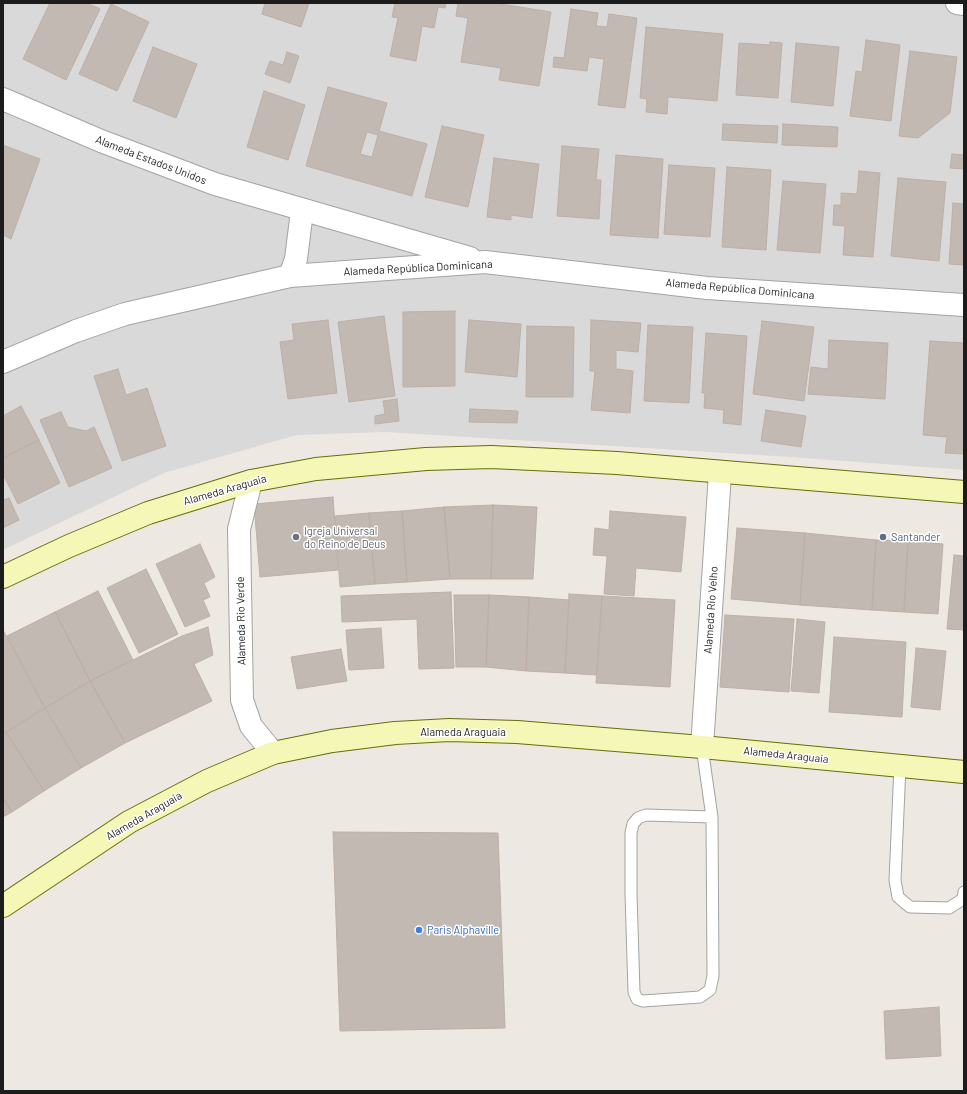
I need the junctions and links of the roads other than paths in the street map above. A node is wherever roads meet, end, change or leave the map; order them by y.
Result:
1 (957, 3) edge
2 (964, 4) edge
3 (3, 100) edge
4 (302, 211) junction
5 (485, 262) junction
6 (290, 276) junction
7 (964, 305) edge
8 (3, 362) edge
9 (720, 473) junction
10 (251, 481) junction
11 (964, 492) edge
12 (3, 577) edge
13 (702, 747) junction
14 (273, 753) junction
15 (900, 766) junction
16 (964, 772) edge
17 (712, 817) junction
18 (964, 892) edge
19 (3, 906) edge

1 - 2 street
3 - 4 street, Alameda Estados Unidos
4 - 5 street, Alameda Estados Unidos
4 - 6 street
5 - 6 street, Alameda República Dominicana
5 - 7 street, Alameda República Dominicana
6 - 8 street, Alameda República Dominicana
9 - 10 main road, Alameda Araguaia
9 - 11 main road, Alameda Araguaia
9 - 13 street, Alameda Rio Velho
10 - 12 main road, Alameda Araguaia
10 - 14 street, Alameda Rio Verde
13 - 14 main road, Alameda Araguaia
13 - 15 main road, Alameda Araguaia
13 - 17 lane
14 - 19 main road, Alameda Araguaia
15 - 16 main road, Alameda Araguaia
15 - 18 lane
17 - 17 lane

